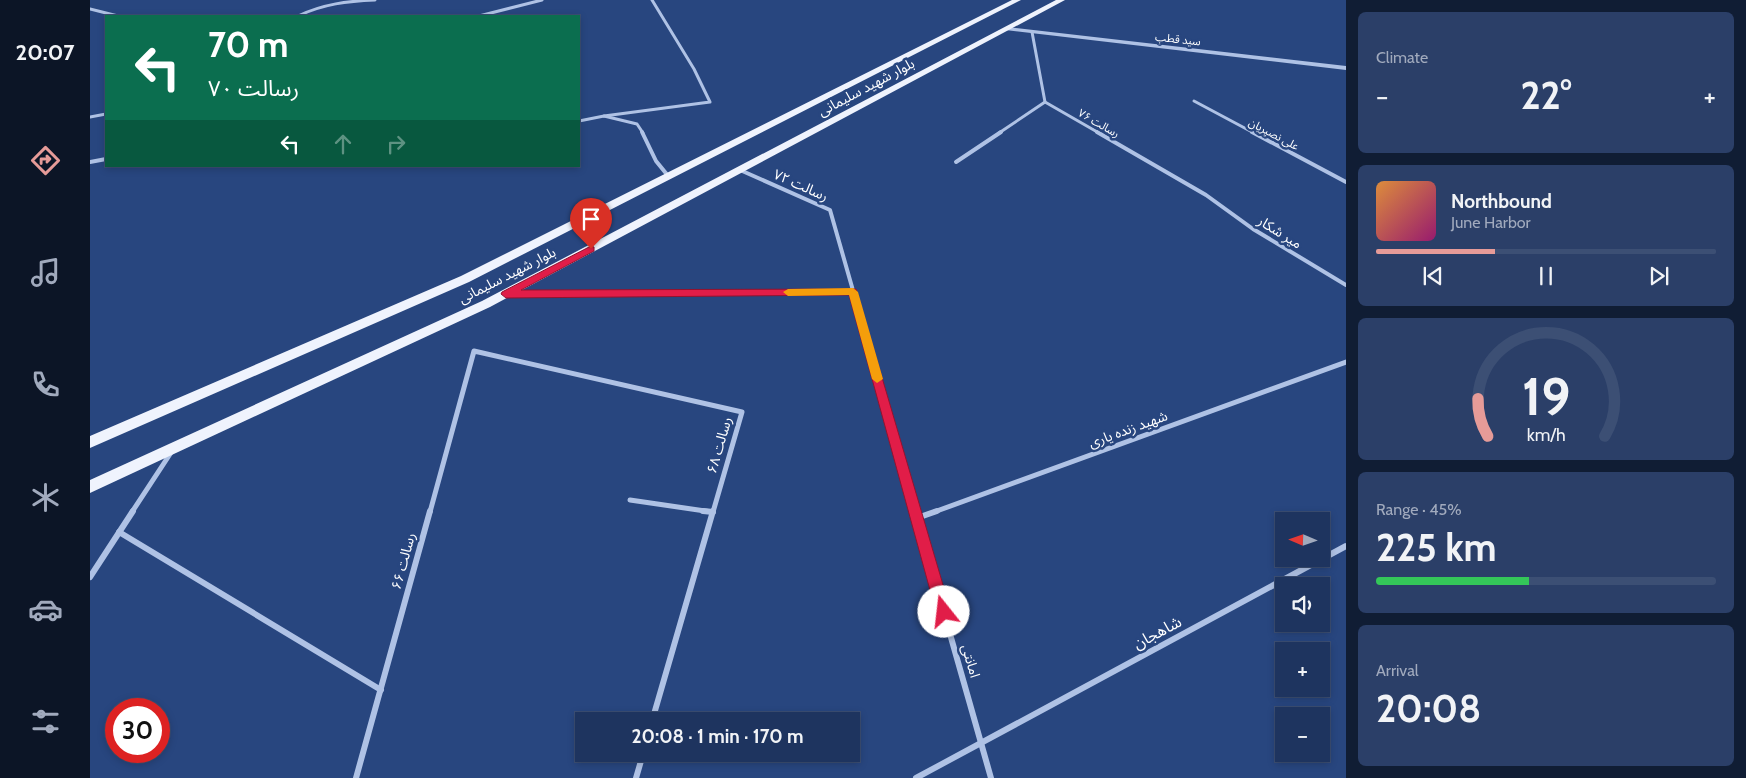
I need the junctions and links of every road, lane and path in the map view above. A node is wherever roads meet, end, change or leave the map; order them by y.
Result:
1 (375, 0) edge
2 (542, 0) edge
3 (652, 0) edge
4 (1017, 0) edge
5 (1061, 0) edge
6 (90, 9) edge
7 (114, 15) edge
8 (300, 15) edge
9 (483, 15) edge
10 (1007, 30) junction
11 (1032, 32) junction
12 (1346, 68) edge
13 (1194, 101) dead end
14 (1045, 102) junction
15 (105, 114) edge
16 (604, 116) junction
17 (90, 117) edge
18 (580, 121) edge
19 (105, 159) edge
20 (90, 162) edge
21 (956, 162) dead end
22 (740, 170) junction
23 (669, 178) junction
24 (1346, 182) edge
25 (1206, 195) joint
26 (1346, 285) edge
27 (853, 292) junction
28 (506, 294) junction
29 (474, 351) joint
30 (1346, 362) edge
31 (90, 442) edge
32 (173, 448) junction
33 (90, 487) edge
34 (630, 500) dead end
35 (713, 512) junction
36 (917, 518) junction
37 (119, 532) junction
38 (1346, 546) edge
39 (90, 577) edge
40 (381, 690) junction
41 (655, 712) edge
42 (981, 743) junction
43 (641, 762) edge
44 (356, 778) edge
45 (636, 778) edge
46 (916, 778) edge
47 (991, 778) edge

1 - 8 street
2 - 9 street
3 - 16 street
4 - 23 main road, بلوار شهید سلیمانی
5 - 10 main road, بلوار شهید سلیمانی
6 - 7 street
10 - 11 street, سید قطب
10 - 22 main road, بلوار شهید سلیمانی
11 - 12 street, سید قطب
11 - 14 street
13 - 24 street, علی نصیریان
14 - 21 street
14 - 25 street, رسالت ۷۶
15 - 17 street
16 - 18 street
16 - 23 street
19 - 20 street
22 - 27 street, رسالت ۷۲
22 - 28 main road, بلوار شهید سلیمانی
23 - 31 main road, بلوار شهید سلیمانی
25 - 26 street, میر شکار
27 - 28 street
27 - 36 street, امانتی
28 - 32 main road, بلوار شهید سلیمانی
29 - 35 street, رسالت ۶۸
29 - 40 street, رسالت ۶۶
30 - 36 street, شهید زنده یاری
32 - 33 main road, بلوار شهید سلیمانی
32 - 37 street
34 - 35 street
35 - 41 street, رسالت ۶۸
36 - 42 street, امانتی
37 - 39 street
37 - 40 street
38 - 42 street, شاهجان
40 - 44 street, رسالت ۶۶
42 - 46 street
42 - 47 street, امانتی
43 - 45 street

